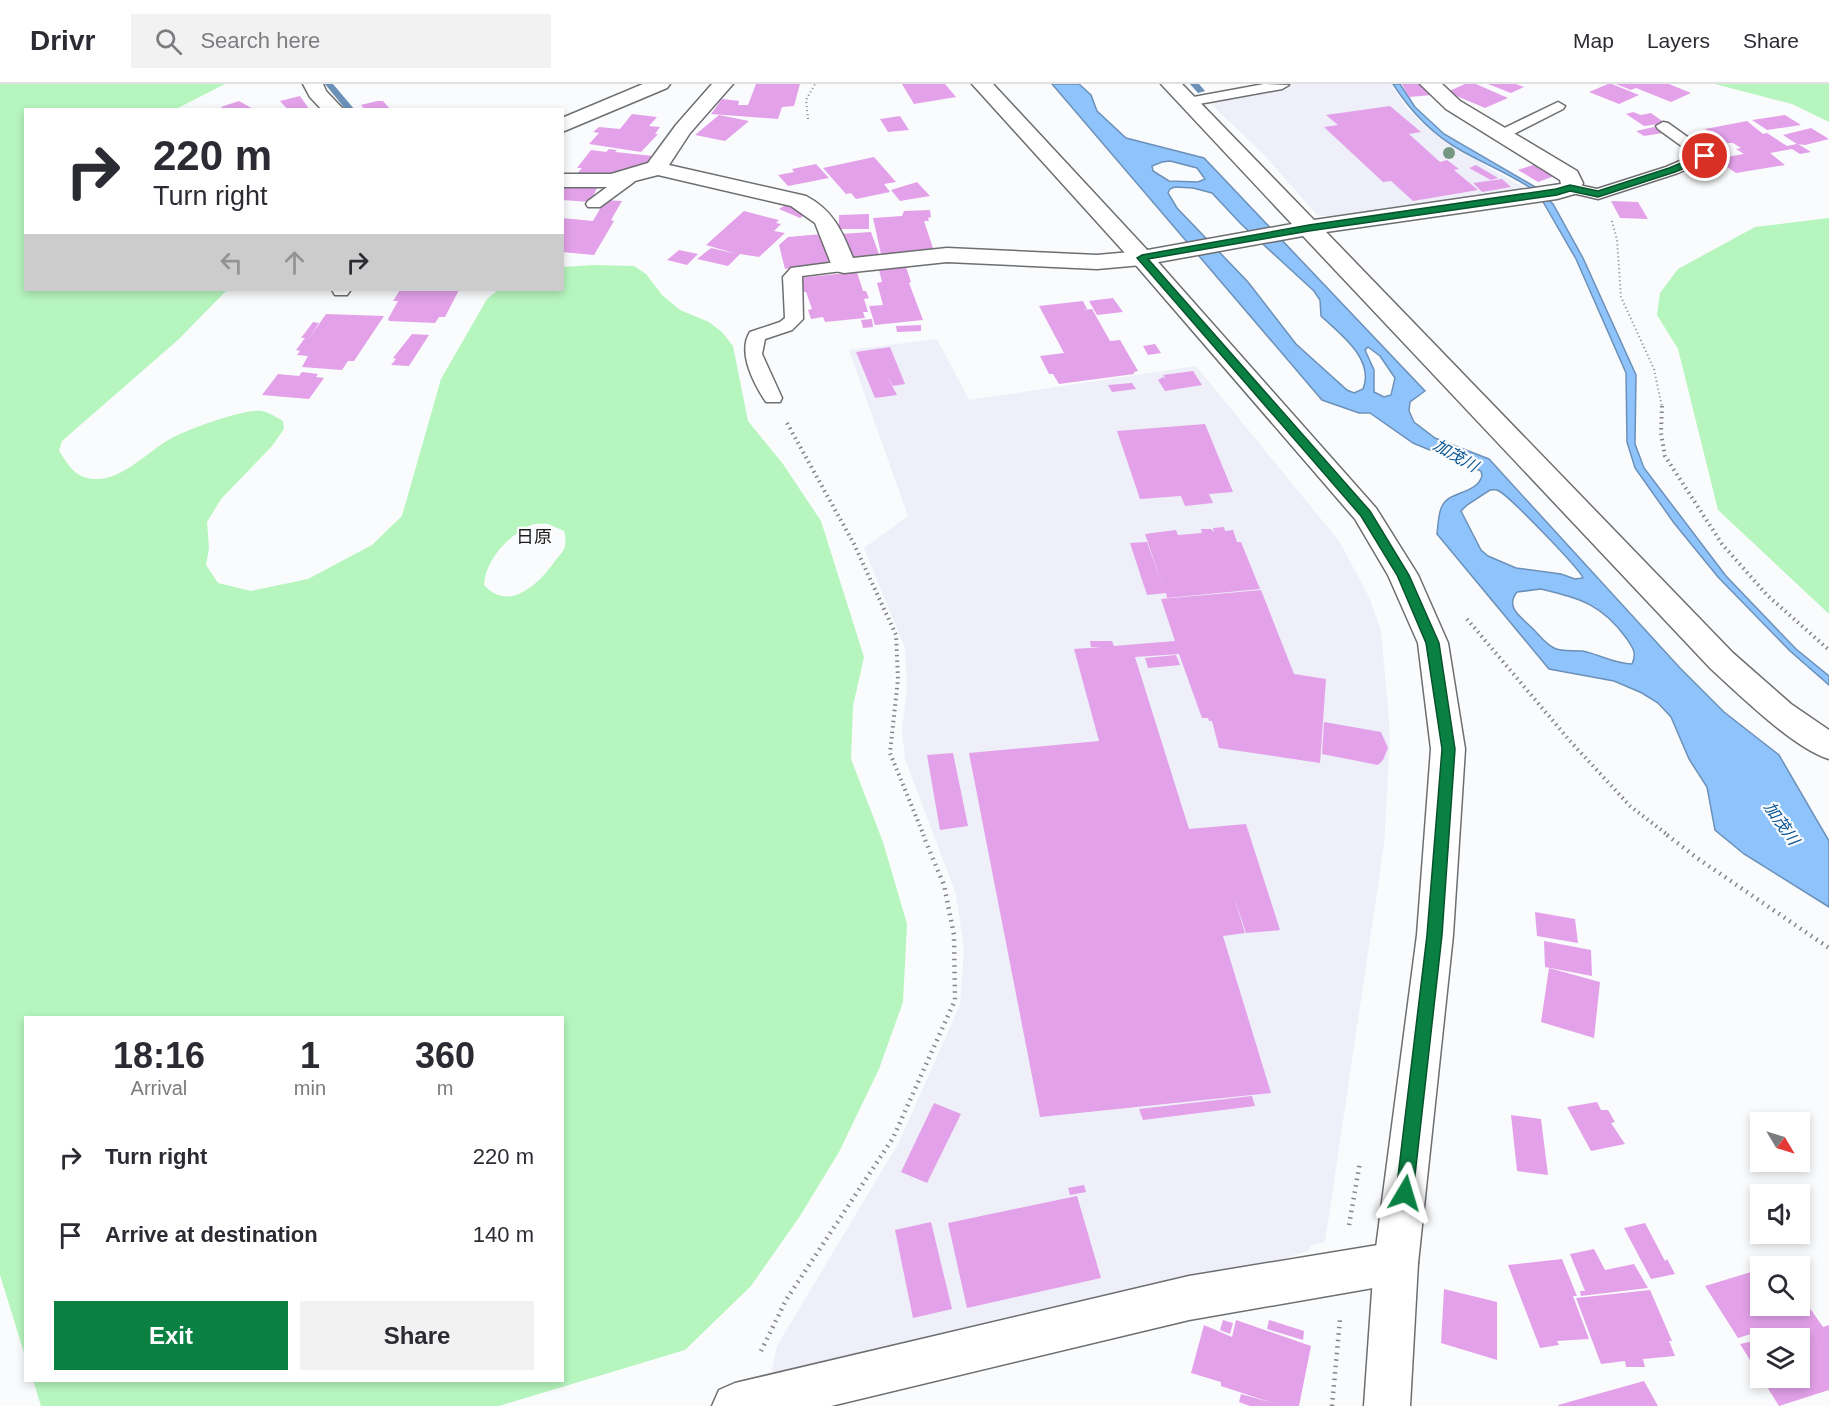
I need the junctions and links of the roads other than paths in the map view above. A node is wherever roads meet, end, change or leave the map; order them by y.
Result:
1 (313, 84) edge
2 (660, 84) edge
3 (723, 84) edge
4 (982, 84) edge
5 (1171, 84) edge
6 (1430, 84) edge
7 (1282, 85) edge
8 (1188, 102) junction
9 (1558, 106) dead end
10 (332, 108) edge
11 (564, 125) edge
12 (1663, 126) dead end
13 (1501, 135) junction
14 (656, 168) junction
15 (628, 179) junction
16 (564, 180) edge
17 (1570, 188) junction
18 (594, 204) dead end
19 (1300, 230) junction
20 (1155, 255) junction
21 (844, 266) junction
22 (773, 398) road end
23 (1829, 747) edge
24 (1396, 1263) junction
25 (740, 1405) edge
26 (1388, 1406) edge

1 - 10 street
2 - 11 street
3 - 14 street
4 - 20 street
5 - 8 street
6 - 13 street
7 - 8 lane
8 - 19 street
9 - 13 lane
12 - 17 lane
13 - 17 street
14 - 15 street
14 - 21 street
15 - 16 street
15 - 18 lane
17 - 19 street
19 - 20 street
19 - 23 street
20 - 21 street
20 - 24 street
21 - 22 lane
24 - 25 street
24 - 26 street

